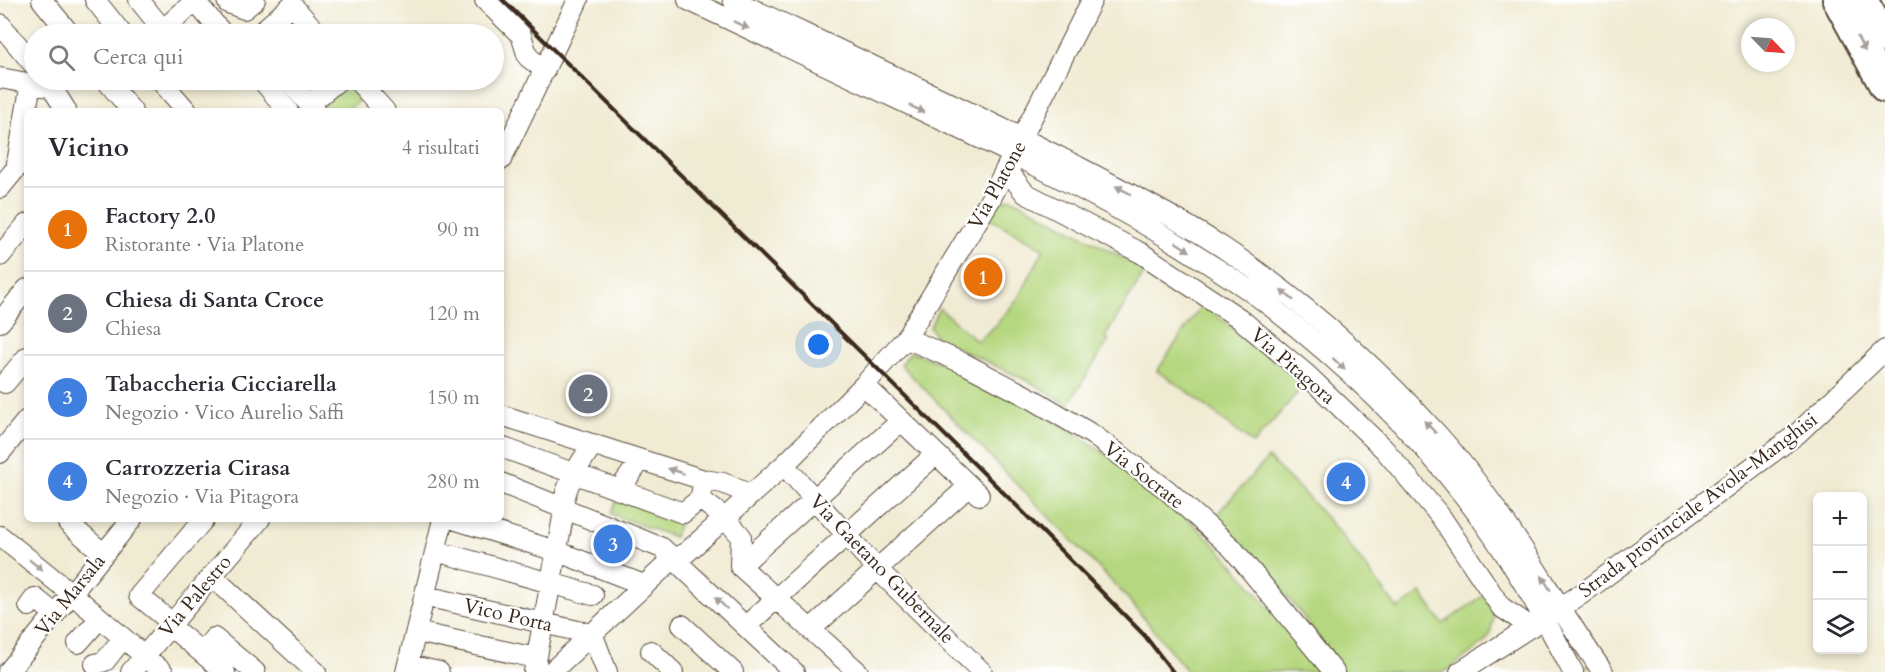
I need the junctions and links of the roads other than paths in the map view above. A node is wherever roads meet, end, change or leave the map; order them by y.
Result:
1 (95, 0) edge
2 (139, 0) edge
3 (195, 0) edge
4 (227, 0) edge
5 (255, 0) edge
6 (485, 0) edge
7 (688, 0) edge
8 (733, 0) edge
9 (1092, 0) edge
10 (1837, 0) edge
11 (1863, 0) edge
12 (574, 1) edge
13 (50, 3) edge
14 (64, 24) edge
15 (114, 24) edge
16 (158, 24) edge
17 (169, 24) edge
18 (215, 24) edge
19 (270, 24) edge
20 (309, 24) edge
21 (1, 29) edge
22 (1885, 38) edge
23 (24, 57) edge
24 (545, 70) junction
25 (0, 78) edge
26 (24, 79) edge
27 (1885, 88) edge
28 (39, 90) edge
29 (50, 90) edge
30 (113, 90) edge
31 (167, 90) edge
32 (270, 90) edge
33 (297, 90) edge
34 (329, 90) edge
35 (363, 90) edge
36 (374, 107) edge
37 (35, 108) edge
38 (64, 108) edge
39 (126, 108) edge
40 (180, 108) edge
41 (285, 108) edge
42 (312, 108) edge
43 (1015, 153) junction
44 (504, 154) edge
45 (21, 163) edge
46 (0, 188) edge
47 (1025, 193) junction
48 (990, 200) junction
49 (24, 227) edge
50 (0, 255) edge
51 (24, 301) edge
52 (0, 322) edge
53 (906, 338) junction
54 (1885, 350) edge
55 (24, 361) edge
56 (5, 383) dead end
57 (864, 385) junction
58 (504, 416) edge
59 (902, 421) junction
60 (24, 424) edge
61 (585, 441) junction
62 (504, 448) edge
63 (0, 453) edge
64 (936, 454) junction
65 (641, 460) junction
66 (784, 465) junction
67 (566, 470) junction
68 (504, 484) edge
69 (702, 489) junction
70 (619, 490) junction
71 (755, 491) junction
72 (815, 499) junction
73 (562, 513) junction
74 (727, 520) junction
75 (69, 522) edge
76 (130, 522) edge
77 (201, 522) edge
78 (257, 522) edge
79 (442, 522) edge
80 (463, 522) edge
81 (847, 534) junction
82 (1, 538) edge
83 (436, 551) junction
84 (556, 551) junction
85 (104, 554) junction
86 (674, 562) junction
87 (740, 566) junction
88 (877, 569) junction
89 (212, 576) junction
90 (549, 583) junction
91 (644, 585) junction
92 (72, 594) junction
93 (593, 595) dead end
94 (425, 596) junction
95 (776, 599) junction
96 (29, 606) dead end
97 (1501, 607) junction
98 (1561, 607) junction
99 (55, 614) junction
100 (100, 618) junction
101 (542, 623) junction
102 (1538, 623) junction
103 (171, 625) junction
104 (682, 625) dead end
105 (746, 626) junction
106 (811, 629) junction
107 (416, 632) junction
108 (591, 634) junction
109 (123, 638) junction
110 (1557, 642) junction
111 (78, 643) dead end
112 (1494, 649) junction
113 (651, 651) dead end
114 (202, 652) junction
115 (144, 656) junction
116 (95, 664) dead end
117 (535, 665) edge
118 (407, 669) edge
119 (312, 670) edge
120 (1601, 671) edge
121 (8, 672) edge
122 (131, 672) edge
123 (163, 672) edge
124 (225, 672) edge
125 (255, 672) edge
126 (439, 672) edge
127 (551, 672) edge
128 (607, 672) edge
129 (674, 672) edge
130 (732, 672) edge
131 (794, 672) edge
132 (858, 672) edge
133 (982, 672) edge
134 (1334, 672) edge
135 (1460, 672) edge
136 (1568, 672) edge
137 (1573, 672) edge

1 - 15 street
2 - 16 street
3 - 17 street
3 - 18 street
4 - 5 street
6 - 24 street
7 -> 43 street
8 - 43 street
9 - 43 street, Via Platone
10 -> 27 highway
11 - 22 highway
12 - 24 street
13 - 14 street
19 - 20 street
21 - 23 street
24 - 44 street
25 - 26 street
28 - 37 street
29 - 38 street
30 - 39 street
31 - 40 street
32 - 41 street
33 - 42 street
34 - 42 street
35 - 36 street
43 - 47 street
43 - 48 street, Via Platone
98 -> 43 street
43 -> 102 street
45 - 46 street
47 - 48 street
47 - 97 street, Via Pitagora
48 - 53 street, Via Platone
49 - 50 street
51 - 52 street
53 - 57 street, Via Platone
53 - 134 street, Via Socrate
54 - 98 street, Strada provinciale Avola-Manghisi
55 - 56 street
57 - 59 street
57 - 66 street, Via Platone
58 - 61 street
59 - 64 street
59 - 72 street
60 - 63 street
61 - 65 street
61 - 67 street
62 - 67 street
64 - 81 street
64 - 88 street
69 -> 65 street
65 - 70 street
66 - 71 street, Via Platone
66 - 72 street, Via Gaetano Gubernale
67 - 70 street
67 - 73 street
68 - 73 street
69 - 70 street
69 - 71 street
69 - 74 street
71 - 74 street, Via Platone
72 - 81 street, Via Gaetano Gubernale
72 - 87 street
73 - 84 street
73 - 86 street
74 - 86 street, Via Platone
74 - 87 street
75 - 85 street
76 - 85 street, Via Marsala
77 - 103 street
78 - 89 street, Via Palestro
79 - 83 street
80 - 84 street
81 - 88 street, Via Gaetano Gubernale
81 - 95 street
82 -> 92 street
83 - 90 street
83 - 94 street
84 - 90 street
84 - 91 street
85 - 92 street, Via Marsala
86 - 91 street, Via Platone
105 -> 86 street
87 - 95 street
88 - 106 street
88 - 133 street, Via Gaetano Gubernale
89 - 103 street, Via Palestro
89 - 119 street
90 - 93 street
90 - 101 street
91 - 108 street, Via Platone
92 - 99 street, Via Marsala
92 - 100 street
94 - 101 street, Vico Porta
94 - 107 street
95 - 105 street
95 - 106 street
96 - 99 street
97 - 102 street
97 - 112 street
98 - 102 street, Strada provinciale Avola-Manghisi
98 - 120 street
99 - 121 street, Via Marsala
100 - 109 street
100 - 111 street
101 - 108 street, Vico Porta
101 - 117 street
102 - 110 street
102 - 112 street, Strada provinciale Avola-Manghisi
103 - 114 street
103 - 115 street, Via Palestro
104 - 130 street
105 - 131 street
106 - 132 street
107 - 117 street
107 - 118 street
108 - 127 street, Via Platone
108 - 128 street
109 - 115 street
109 - 116 street
110 - 136 street
110 - 137 street
112 - 135 street, Strada provinciale Avola-Manghisi
113 - 129 street
114 - 124 street
114 - 125 street
115 - 122 street, Via Palestro
115 - 123 street
118 - 126 street

